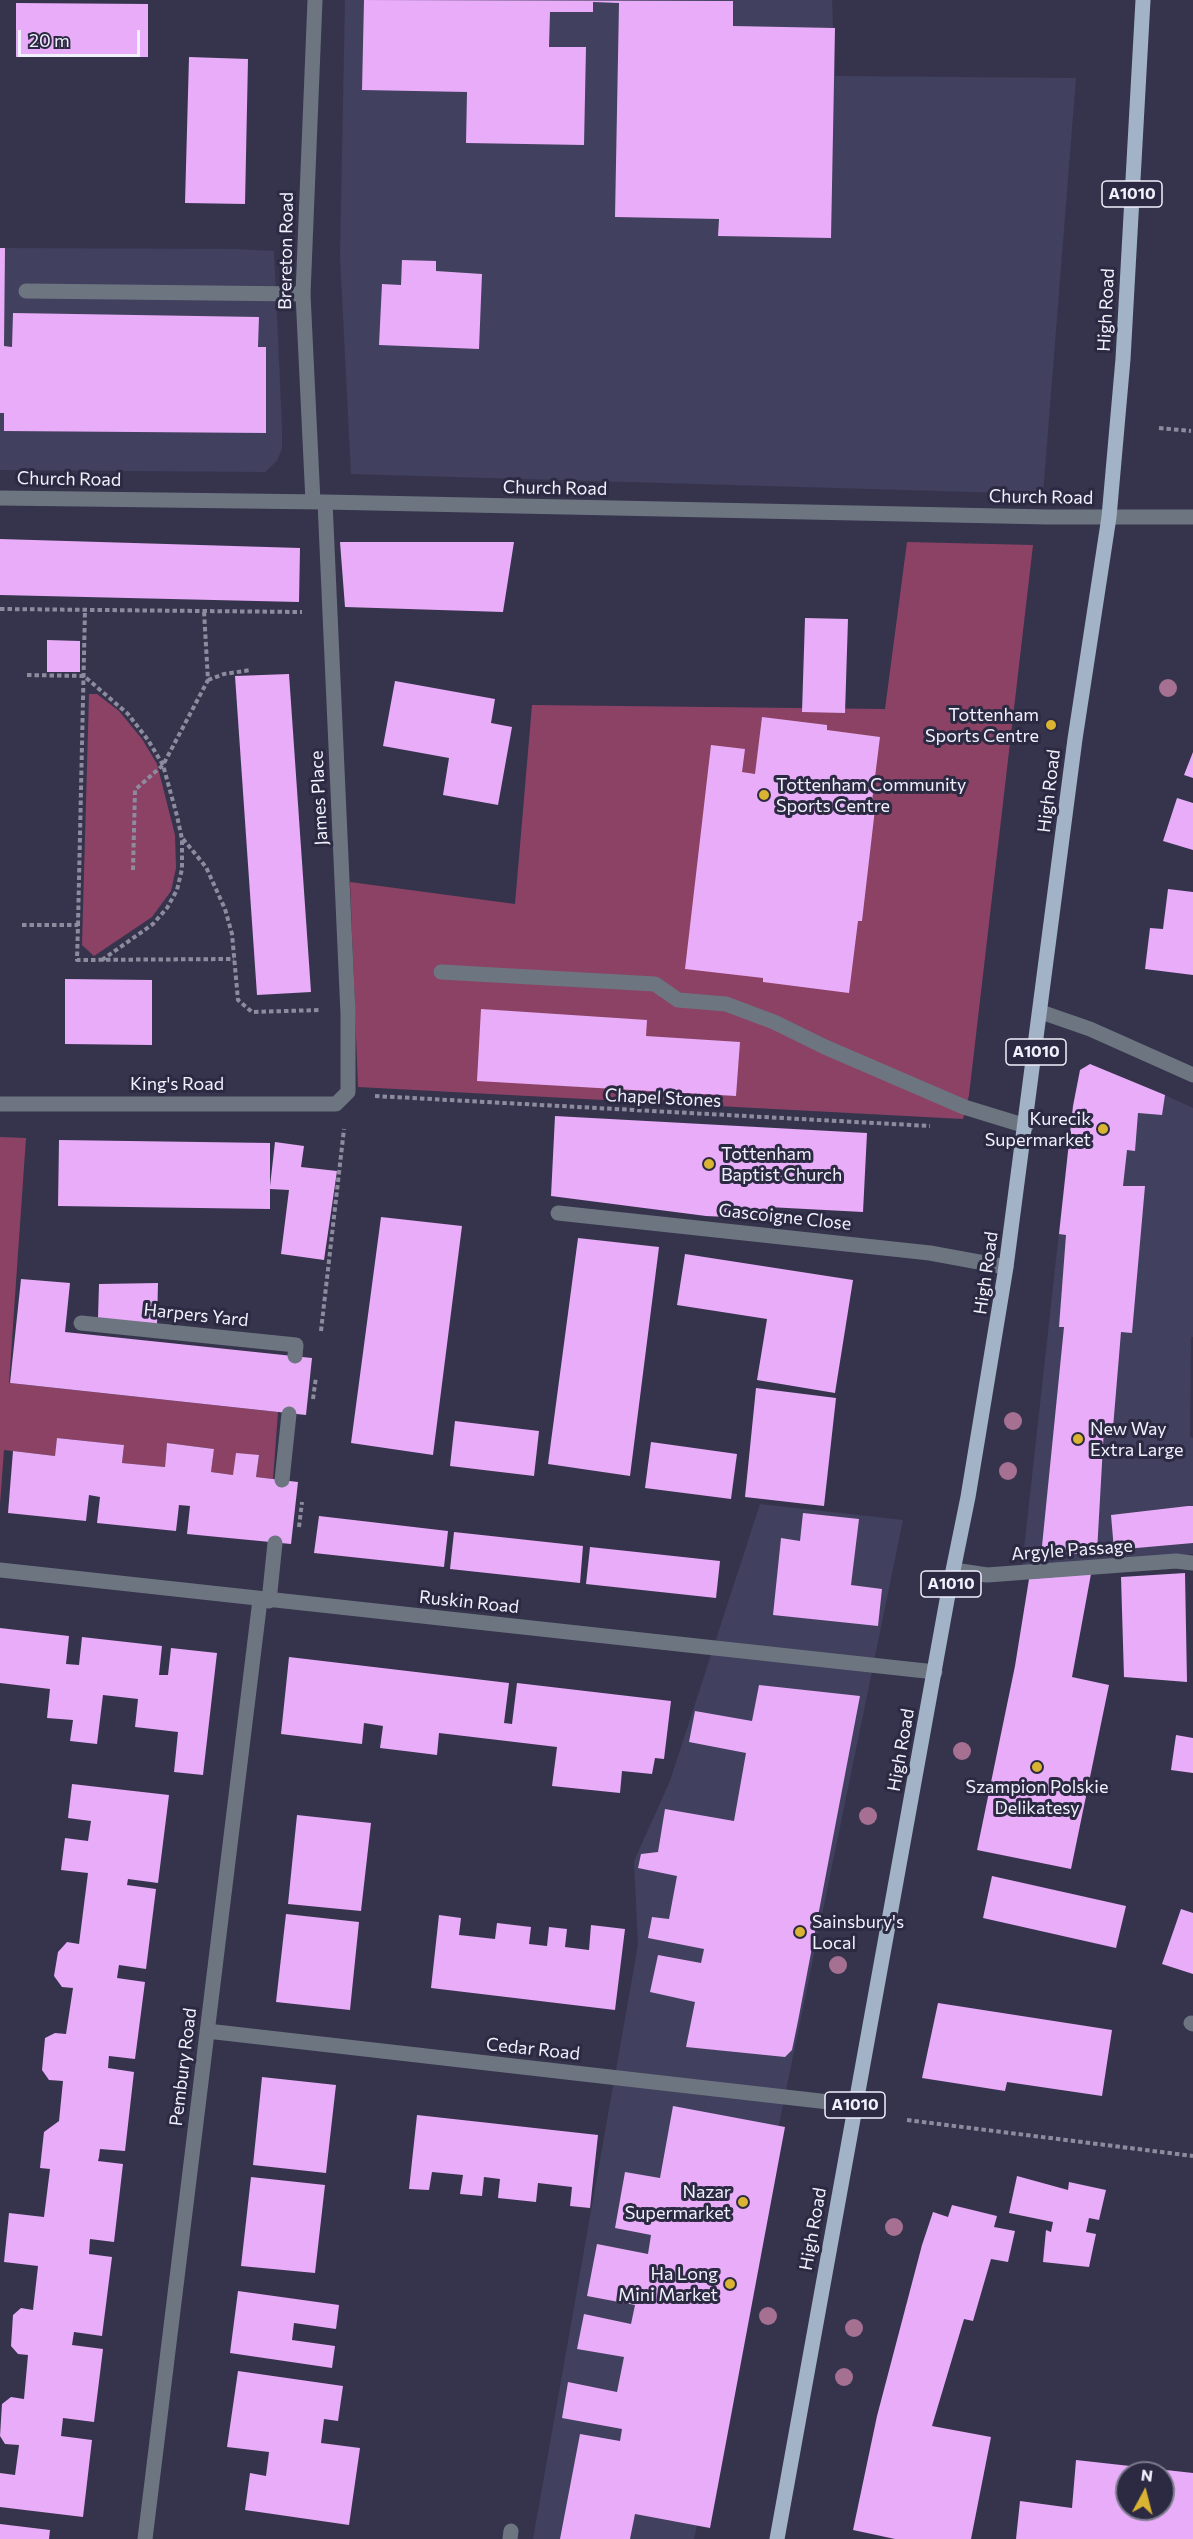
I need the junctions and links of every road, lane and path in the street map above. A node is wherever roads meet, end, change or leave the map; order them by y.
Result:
1 (315, 0) edge
2 (1143, 0) edge
3 (26, 291) dead end
4 (303, 294) junction
5 (1159, 428) dead end
6 (1191, 431) dead end
7 (0, 498) edge
8 (319, 502) junction
9 (1109, 517) junction
10 (1193, 517) edge
11 (0, 609) edge
12 (85, 610) junction
13 (204, 611) junction
14 (330, 612) junction
15 (251, 670) dead end
16 (27, 675) dead end
17 (84, 676) junction
18 (208, 680) junction
19 (163, 765) junction
20 (183, 839) junction
21 (133, 870) dead end
22 (22, 924) dead end
23 (78, 925) junction
24 (234, 959) junction
25 (102, 960) junction
26 (441, 972) dead end
27 (348, 1009) junction
28 (1041, 1012) junction
29 (1193, 1075) edge
30 (348, 1092) junction
31 (0, 1104) edge
32 (933, 1126) dead end
33 (1026, 1126) junction
34 (558, 1213) dead end
35 (1006, 1267) junction
36 (81, 1323) dead end
37 (295, 1356) dead end
38 (289, 1414) dead end
39 (282, 1480) dead end
40 (275, 1543) dead end
41 (1193, 1563) edge
42 (0, 1570) edge
43 (954, 1570) junction
44 (265, 1600) junction
45 (935, 1672) junction
46 (207, 2031) junction
47 (855, 2105) junction
48 (907, 2120) dead end
49 (1193, 2156) edge
50 (145, 2539) edge
51 (777, 2539) edge

1 - 4 street, Brereton Road
2 - 9 main road, High Road / A1010
3 - 4 street
4 - 8 street, Brereton Road
5 - 6 path
7 - 8 street, Church Road
8 - 9 street, Church Road
8 - 14 street, James Place
9 - 10 street, Church Road
9 - 28 main road, High Road / A1010
11 - 12 path
12 - 13 path
12 - 17 path
13 - 14 path
13 - 18 path
14 - 27 street, James Place
15 - 18 path
16 - 17 path
17 - 19 path
17 - 23 path
18 - 19 path
19 - 20 path
19 - 21 path
20 - 24 path
20 - 25 path
22 - 23 path
23 - 25 path
24 - 25 path
24 - 27 path
26 - 33 street
27 - 30 street, James Place
28 - 29 street
28 - 33 main road, High Road / A1010
30 - 31 street, King's Road
30 - 32 path, Chapel Stones
33 - 35 main road, High Road / A1010
34 - 35 street, Gascoigne Close
35 - 43 main road, High Road / A1010
36 - 37 street, Harpers Yard
38 - 39 street
40 - 44 street
41 - 43 street, Argyle Passage
42 - 44 street, Ruskin Road
43 - 45 main road, High Road / A1010
44 - 45 street, Ruskin Road
44 - 46 street, Pembury Road
45 - 47 main road, High Road / A1010
46 - 47 street, Cedar Road
46 - 50 street, Pembury Road
47 - 51 main road, High Road / A1010
48 - 49 path

